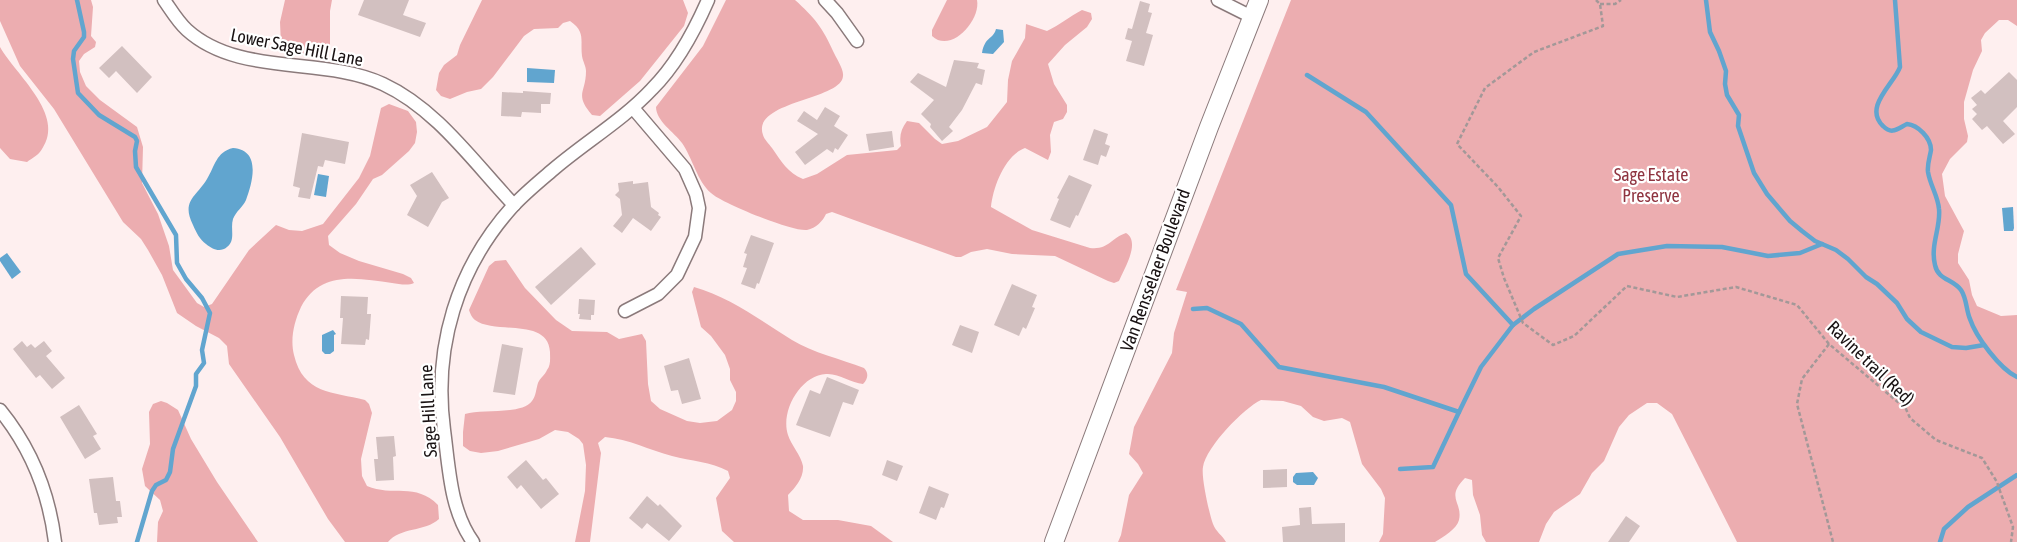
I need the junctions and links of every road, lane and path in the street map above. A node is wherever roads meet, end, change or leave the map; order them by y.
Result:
1 (164, 0) edge
2 (708, 0) edge
3 (825, 0) edge
4 (1218, 0) edge
5 (1259, 0) edge
6 (1596, 0) edge
7 (1621, 0) edge
8 (1600, 4) junction
9 (1252, 16) junction
10 (857, 41) dead end
11 (633, 108) junction
12 (514, 205) junction
13 (625, 311) dead end
14 (1830, 344) junction
15 (0, 410) edge
16 (55, 542) edge
17 (473, 542) edge
18 (1054, 542) edge
19 (1833, 542) edge
20 (2011, 542) edge

1 - 12 street, Lower Sage Hill Lane
2 - 11 street, Sage Hill Lane
3 - 10 street
4 - 9 street
5 - 9 main road, Van Rensselaer Boulevard
6 - 8 path
7 - 8 path
8 - 14 path, Ravine trail (Red)
9 - 18 main road, Van Rensselaer Boulevard
11 - 12 street, Sage Hill Lane
11 - 13 street
12 - 17 street, Sage Hill Lane
14 - 19 path
14 - 20 path, Ravine trail (Red)
15 - 16 street

